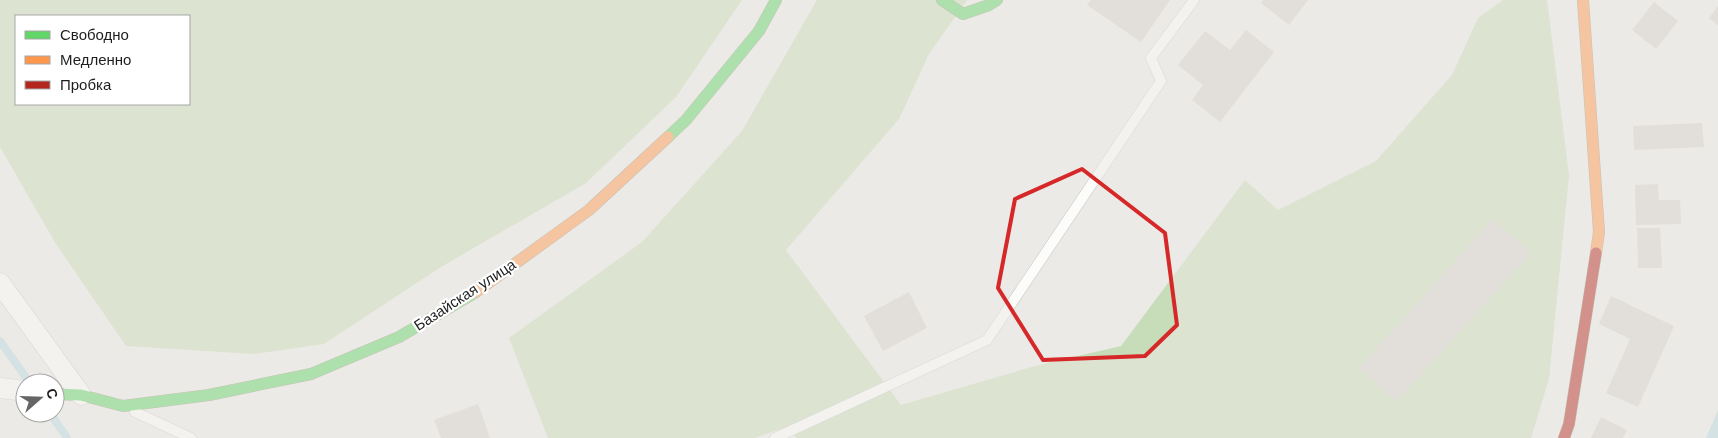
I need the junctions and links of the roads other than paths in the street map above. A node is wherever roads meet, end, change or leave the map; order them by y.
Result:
1 (776, 0) edge
2 (942, 0) edge
3 (997, 0) edge
4 (1194, 0) edge
5 (1583, 0) edge
6 (0, 283) edge
7 (2, 388) edge
8 (15, 390) edge
9 (68, 395) edge
10 (123, 406) junction
11 (191, 438) edge
12 (775, 438) edge
13 (1564, 438) edge

1 - 10 street, Базайская улица
2 - 3 street
4 - 12 lane
5 - 13 street
6 - 9 street
7 - 8 street
9 - 10 street, Базайская улица
10 - 11 lane

